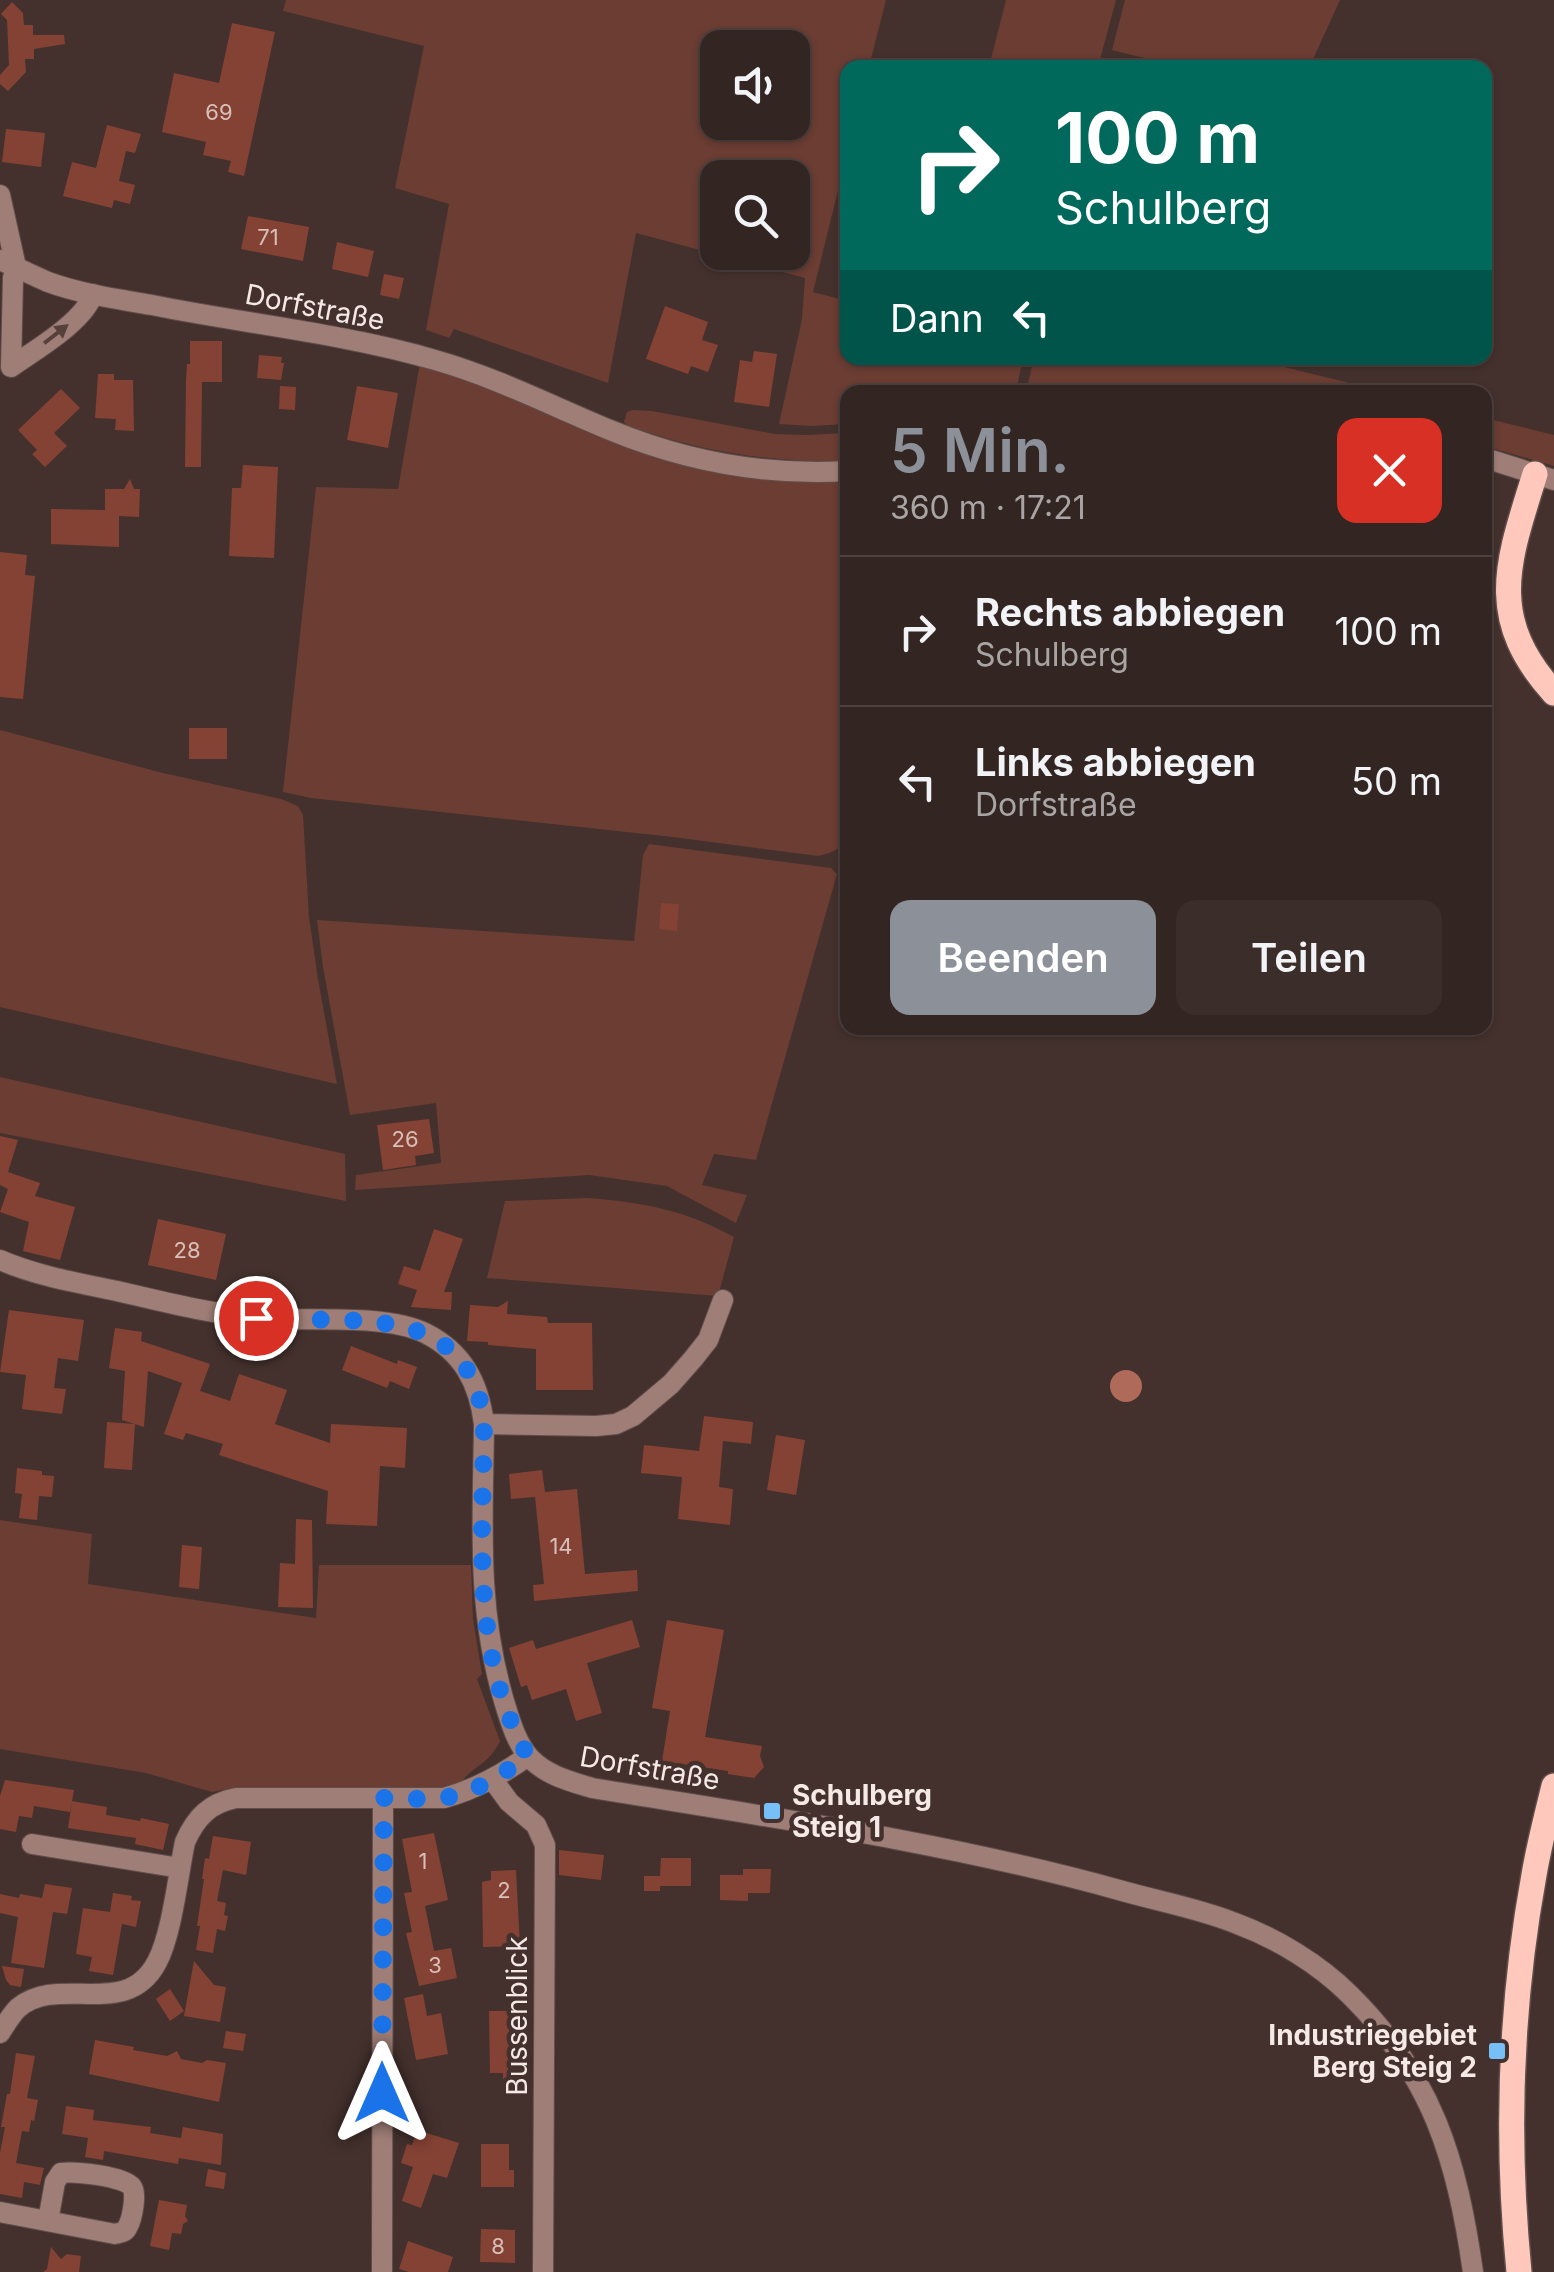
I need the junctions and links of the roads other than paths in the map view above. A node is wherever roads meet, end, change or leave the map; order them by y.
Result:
1 (0, 195) edge
2 (8, 263) edge
3 (93, 294) junction
4 (6, 373) edge
5 (1492, 460) edge
6 (840, 470) edge
7 (1544, 477) edge
8 (1554, 693) edge
9 (0, 1260) edge
10 (723, 1300) dead end
11 (484, 1424) junction
12 (528, 1756) junction
13 (493, 1780) junction
14 (1554, 1786) edge
15 (384, 1798) junction
16 (32, 1844) dead end
17 (180, 1868) junction
18 (0, 2033) edge
19 (0, 2212) edge
20 (48, 2221) dead end
21 (382, 2272) edge
22 (544, 2272) edge
23 (1474, 2272) edge
24 (1519, 2272) edge

1 - 2 street
2 - 3 street, Dorfstraße
2 - 4 street
4 -> 3 street
3 - 6 street, Dorfstraße
5 - 7 street
7 - 8 main road
9 - 11 street
10 - 11 street
11 - 12 street
12 - 13 street
12 - 23 street, Dorfstraße
13 - 15 street
13 - 22 street, Bussenblick
14 - 24 main road
15 - 17 street
15 - 21 street
16 - 17 street
17 - 18 street
19 - 20 street

